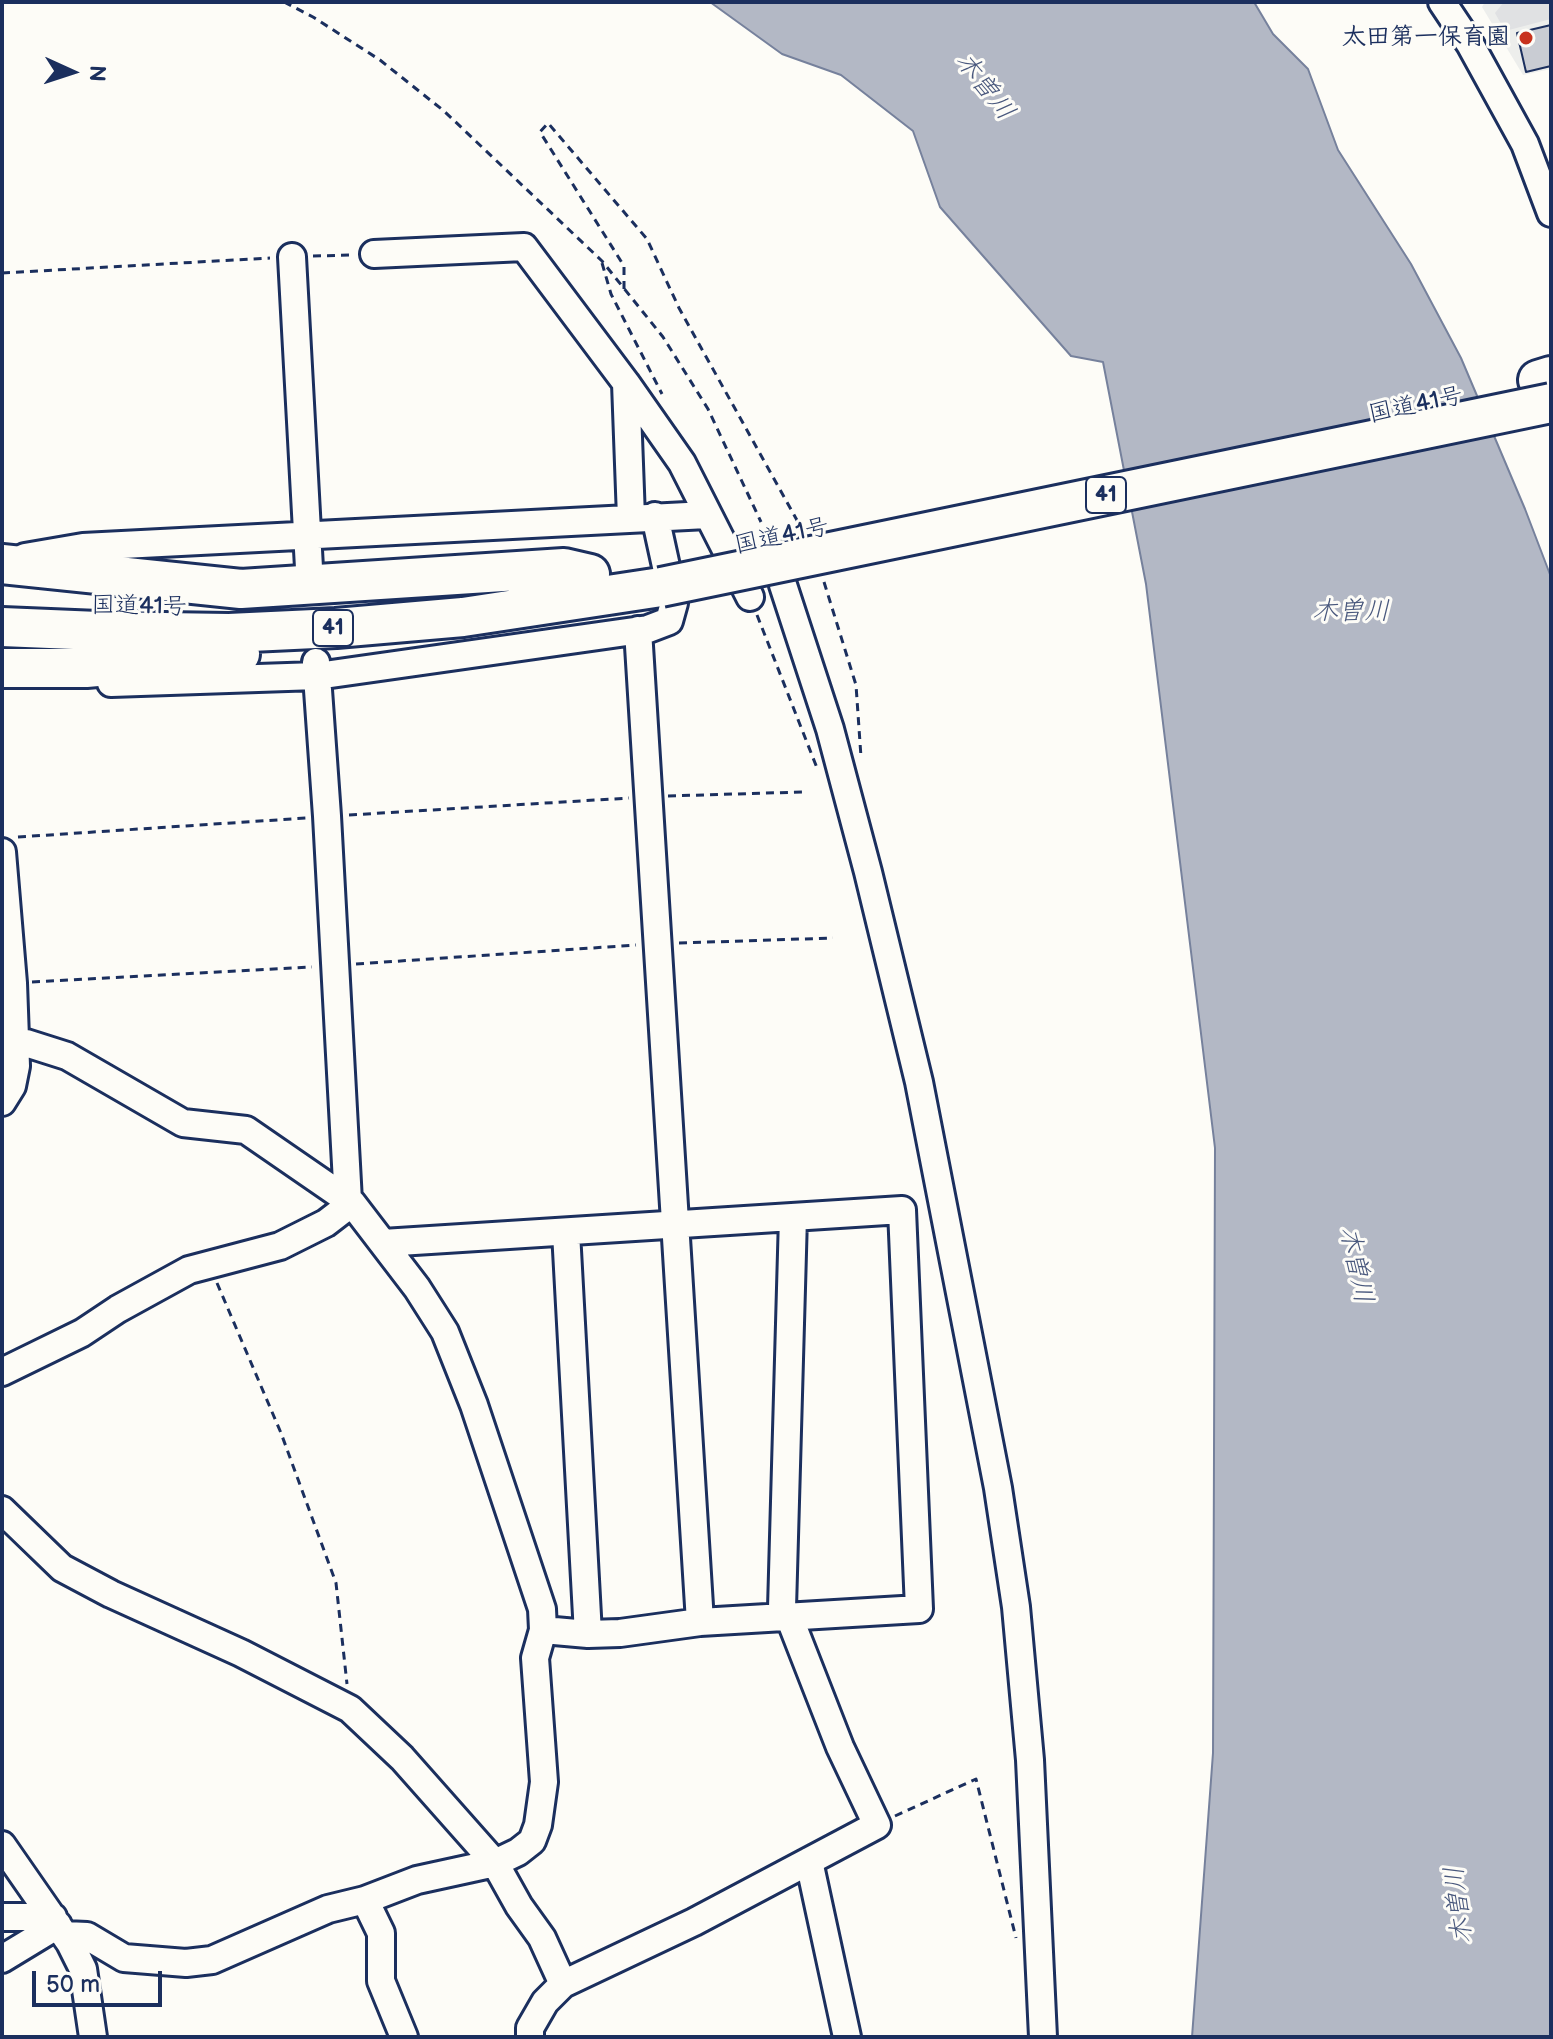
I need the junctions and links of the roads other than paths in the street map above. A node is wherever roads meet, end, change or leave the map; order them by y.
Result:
1 (1442, 2) edge
2 (1525, 144) junction
3 (1551, 168) edge
4 (1551, 213) edge
5 (374, 254) road end
6 (292, 257) road end
7 (626, 383) junction
8 (1548, 384) edge
9 (707, 515) junction
10 (643, 517) junction
11 (307, 535) junction
12 (2, 563) edge
13 (309, 568) dead end
14 (590, 574) junction
15 (659, 575) junction
16 (783, 585) dead end
17 (750, 597) road end
18 (2, 602) edge
19 (463, 617) junction
20 (2, 627) edge
21 (638, 630) junction
22 (2, 668) edge
23 (55, 668) junction
24 (316, 669) junction
25 (10, 845) edge
26 (7, 985) edge
27 (10, 1034) edge
28 (2, 1102) edge
29 (350, 1202) junction
30 (793, 1217) junction
31 (676, 1224) junction
32 (566, 1232) junction
33 (383, 1243) junction
34 (2, 1372) edge
35 (2, 1510) edge
36 (790, 1619) junction
37 (700, 1622) junction
38 (543, 1630) junction
39 (588, 1634) junction
40 (2, 1845) edge
41 (809, 1861) junction
42 (495, 1863) junction
43 (365, 1900) junction
44 (2, 1917) edge
45 (59, 1926) junction
46 (2, 1959) edge
47 (563, 1984) junction
48 (93, 2037) edge
49 (404, 2037) edge
50 (530, 2037) edge
51 (847, 2037) edge
52 (1043, 2037) edge

1 - 2 street
2 - 3 street
2 - 4 street
5 - 7 street
6 - 11 street
7 - 9 street
7 - 10 street
8 - 15 highway, 国道41号 / 41
9 - 10 street
9 - 17 street
10 - 11 street
10 - 21 street
11 - 12 street
11 - 13 street
12 - 14 highway
14 - 15 highway, 国道41号 / 41
14 - 18 highway, 国道41号 / 41
15 - 19 highway, 国道41号 / 41
16 - 52 street
19 - 20 highway, 国道41号 / 41
19 - 23 highway
21 - 24 street
21 - 31 street
22 - 23 highway
23 - 24 street
24 - 29 street
25 - 26 street
26 - 27 street
27 - 28 street
27 - 29 street
29 - 33 street
29 - 34 street
30 - 31 street
30 - 36 street
30 - 36 street
31 - 32 street
31 - 37 street
32 - 33 street
32 - 39 street
33 - 38 street
35 - 42 street
36 - 37 street
36 - 41 street
37 - 39 street
38 - 39 street
38 - 42 street
40 - 45 street
41 - 47 street
41 - 51 street
42 - 43 street
42 - 47 street
43 - 45 street
43 - 49 street
44 - 45 street
45 - 46 street
45 - 48 street
47 - 50 street

